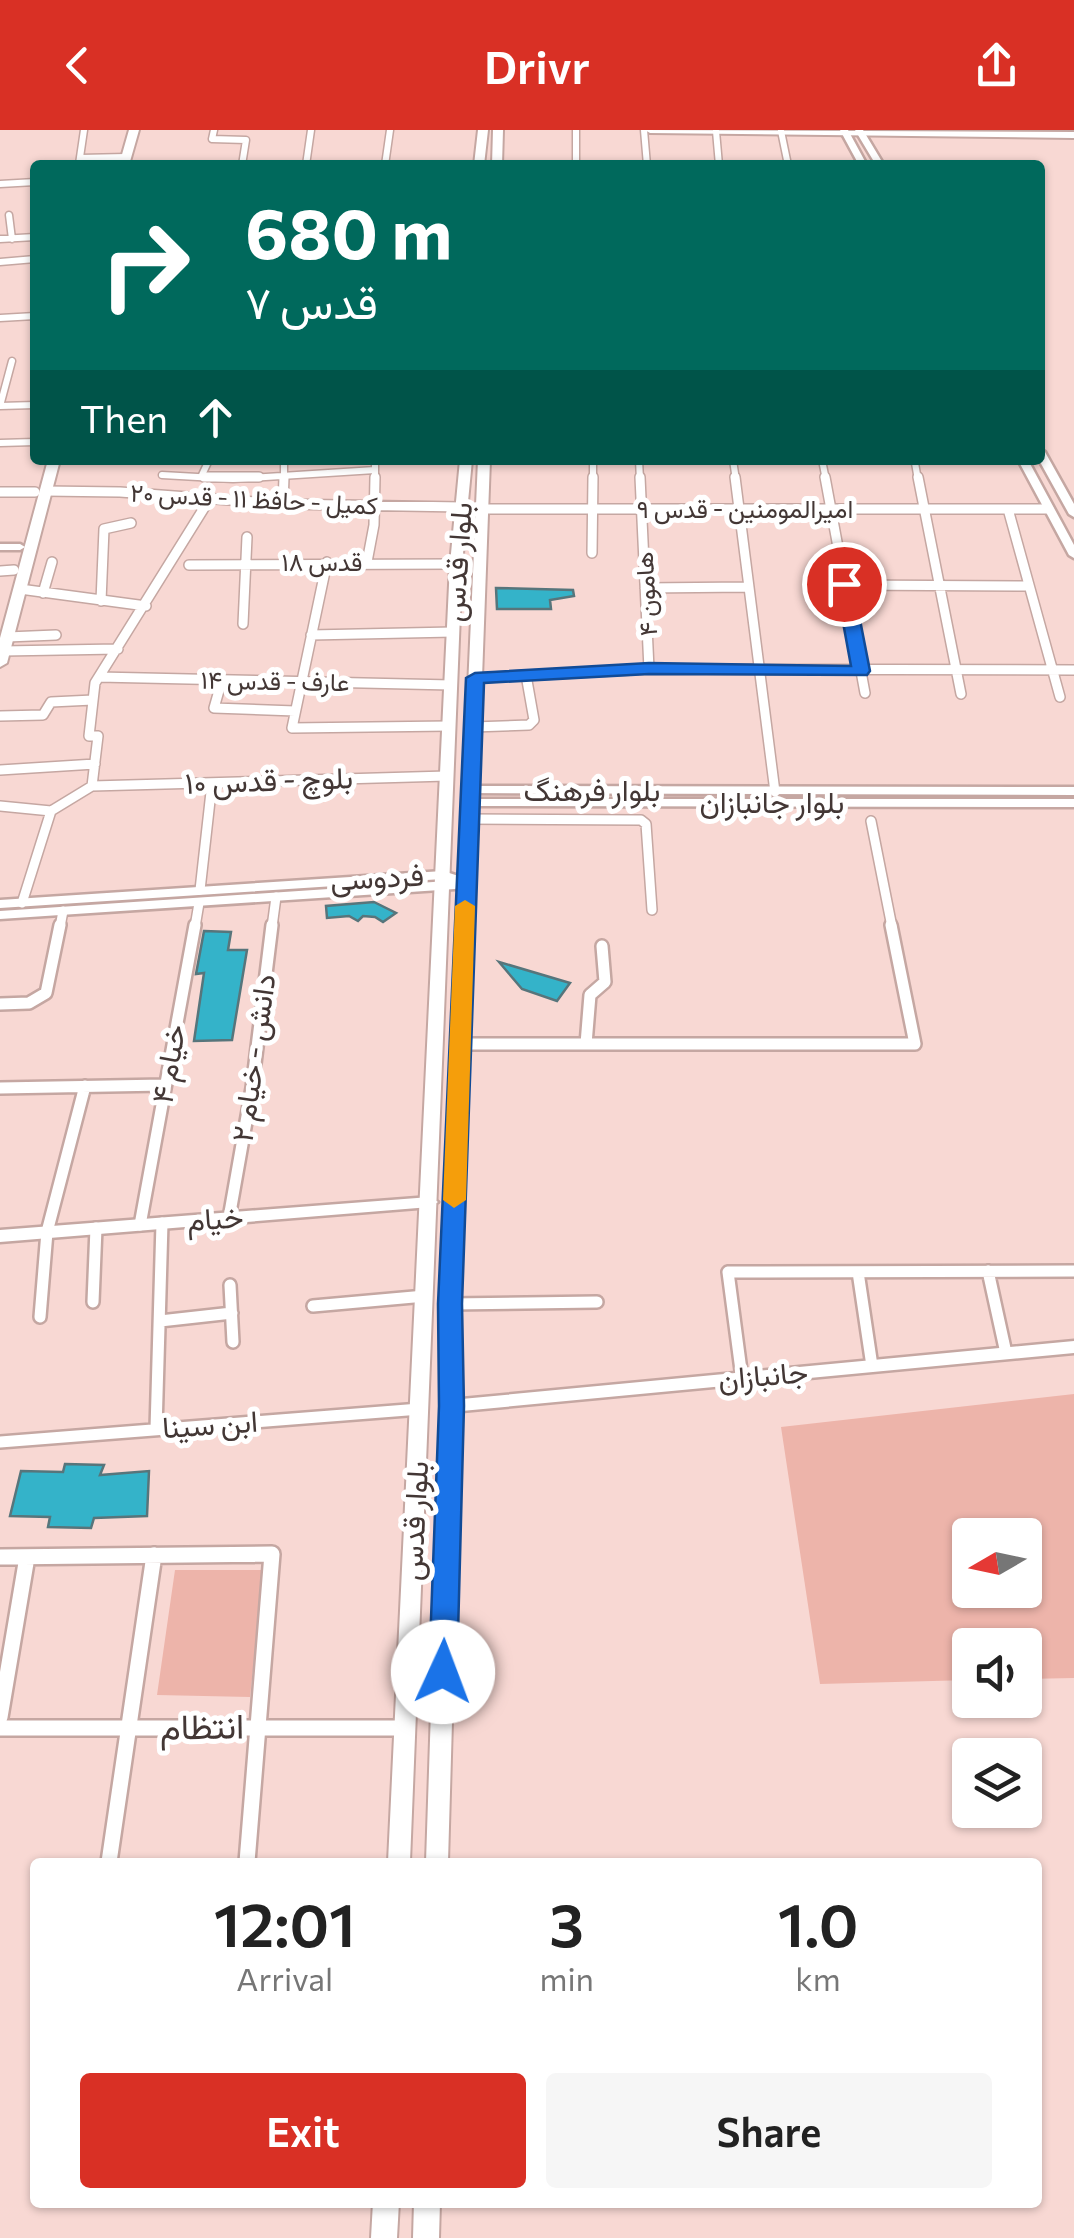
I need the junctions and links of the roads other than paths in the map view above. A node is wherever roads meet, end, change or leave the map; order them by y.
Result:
1 (84, 130) edge
2 (134, 130) edge
3 (142, 130) edge
4 (214, 130) edge
5 (311, 130) edge
6 (390, 130) edge
7 (483, 130) edge
8 (498, 130) edge
9 (576, 130) edge
10 (647, 130) edge
11 (716, 131) edge
12 (781, 131) edge
13 (844, 131) edge
14 (859, 131) edge
15 (908, 132) edge
16 (1074, 133) edge
17 (80, 160) edge
18 (128, 160) edge
19 (129, 160) edge
20 (243, 160) edge
21 (307, 160) edge
22 (386, 160) edge
23 (480, 160) edge
24 (497, 160) edge
25 (576, 160) edge
26 (647, 160) edge
27 (719, 160) edge
28 (787, 160) edge
29 (861, 160) edge
30 (877, 160) edge
31 (30, 182) edge
32 (0, 184) edge
33 (8, 215) dead end
34 (12, 238) junction
35 (30, 238) edge
36 (0, 239) edge
37 (30, 260) edge
38 (0, 262) edge
39 (30, 316) edge
40 (0, 318) edge
41 (12, 360) dead end
42 (30, 405) edge
43 (0, 406) edge
44 (30, 442) edge
45 (0, 443) edge
46 (1045, 461) edge
47 (43, 465) edge
48 (52, 465) edge
49 (207, 465) edge
50 (284, 465) edge
51 (375, 465) edge
52 (466, 465) edge
53 (484, 465) edge
54 (593, 465) edge
55 (639, 465) edge
56 (734, 465) edge
57 (823, 465) edge
58 (915, 465) edge
59 (1026, 465) edge
60 (162, 475) dead end
61 (284, 476) junction
62 (201, 477) junction
63 (233, 479) junction
64 (0, 492) edge
65 (40, 492) junction
66 (208, 500) junction
67 (225, 502) junction
68 (282, 504) junction
69 (374, 506) junction
70 (462, 508) junction
71 (1008, 508) junction
72 (482, 509) junction
73 (592, 509) junction
74 (642, 509) junction
75 (738, 509) junction
76 (830, 509) junction
77 (923, 509) junction
78 (1050, 509) junction
79 (1074, 514) edge
80 (131, 523) dead end
81 (247, 537) dead end
82 (0, 548) edge
83 (20, 548) junction
84 (592, 554) dead end
85 (1074, 556) edge
86 (52, 562) dead end
87 (244, 562) junction
88 (327, 562) junction
89 (367, 562) junction
90 (189, 564) dead end
91 (456, 564) junction
92 (7, 570) edge
93 (844, 584) junction
94 (748, 586) junction
95 (938, 586) junction
96 (1030, 586) junction
97 (646, 588) junction
98 (20, 589) junction
99 (43, 592) junction
100 (101, 600) junction
101 (146, 606) junction
102 (0, 619) edge
103 (243, 624) dead end
104 (453, 632) junction
105 (56, 635) dead end
106 (312, 635) junction
107 (118, 648) junction
108 (3, 650) edge
109 (649, 669) junction
110 (759, 670) junction
111 (1052, 670) junction
112 (1074, 670) edge
113 (861, 671) junction
114 (956, 671) junction
115 (526, 676) junction
116 (99, 677) junction
117 (475, 678) junction
118 (222, 680) junction
119 (302, 682) junction
120 (451, 685) junction
121 (864, 693) dead end
122 (961, 694) dead end
123 (1060, 698) dead end
124 (93, 700) junction
125 (296, 711) junction
126 (0, 716) edge
127 (449, 726) junction
128 (473, 728) junction
129 (95, 764) junction
130 (0, 770) edge
131 (447, 776) junction
132 (212, 783) junction
133 (92, 786) junction
134 (1074, 790) edge
135 (774, 792) junction
136 (1074, 803) edge
137 (470, 804) junction
138 (0, 806) edge
139 (51, 811) junction
140 (871, 821) dead end
141 (442, 882) junction
142 (466, 883) junction
143 (200, 896) junction
144 (276, 897) junction
145 (22, 903) junction
146 (0, 904) edge
147 (652, 910) dead end
148 (62, 911) junction
149 (0, 915) edge
150 (602, 946) dead end
151 (0, 1004) edge
152 (436, 1044) junction
153 (461, 1044) junction
154 (586, 1044) junction
155 (164, 1085) junction
156 (85, 1086) junction
157 (0, 1088) edge
158 (430, 1202) junction
159 (229, 1218) junction
160 (162, 1223) junction
161 (140, 1225) junction
162 (96, 1228) junction
163 (47, 1232) junction
164 (0, 1236) edge
165 (988, 1271) junction
166 (1074, 1271) edge
167 (858, 1272) junction
168 (230, 1285) dead end
169 (425, 1296) junction
170 (93, 1302) dead end
171 (597, 1302) dead end
172 (450, 1304) junction
173 (313, 1306) dead end
174 (232, 1313) junction
175 (40, 1318) dead end
176 (160, 1321) junction
177 (233, 1342) dead end
178 (1074, 1348) edge
179 (1006, 1353) junction
180 (872, 1366) junction
181 (742, 1378) junction
182 (452, 1406) junction
183 (420, 1409) junction
184 (156, 1429) junction
185 (0, 1442) edge
186 (154, 1555) junction
187 (27, 1556) junction
188 (0, 1557) edge
189 (0, 1717) edge
190 (260, 1726) junction
191 (0, 1728) edge
192 (128, 1728) junction
193 (404, 1728) junction
194 (110, 1858) edge
195 (247, 1858) edge
196 (399, 1858) edge
197 (437, 1858) edge
198 (386, 2208) edge
199 (427, 2208) edge
200 (384, 2238) edge
201 (426, 2238) edge

1 - 17 street
2 - 18 main road
3 - 19 main road
4 - 20 street
5 - 21 street
6 - 22 street
7 - 23 main road
8 - 24 main road
9 - 25 street
10 - 11 main road
10 - 26 street
11 - 12 main road
11 - 27 street
12 - 13 main road
12 - 28 street
13 - 14 main road
13 - 29 street
14 - 15 main road
14 - 30 street
15 - 16 main road
31 - 32 street
33 - 34 street
34 - 35 street
34 - 36 street
37 - 38 street
39 - 40 street
41 - 43 street
42 - 43 street
44 - 45 street
46 - 79 street
47 - 65 main road
48 - 65 main road
49 - 62 street
50 - 61 street
51 - 61 street
51 - 69 street
52 - 70 main road, بلوار قدس
53 - 72 main road, بلوار قدس
54 - 73 street
55 - 74 street, هامون ۴
56 - 75 street
57 - 76 street
58 - 77 street
59 - 78 street
60 - 62 street
61 - 63 street
61 - 68 street
62 - 63 street
63 - 67 street
64 - 65 street, کمیل - حافظ ۱۱ - قدس ۲۰
65 - 66 street, کمیل - حافظ ۱۱ - قدس ۲۰
65 - 83 main road
65 - 98 main road
66 - 67 street, کمیل - حافظ ۱۱ - قدس ۲۰
66 - 101 street
67 - 68 street, کمیل - حافظ ۱۱ - قدس ۲۰
68 - 69 street, کمیل - حافظ ۱۱ - قدس ۲۰
69 - 70 street, کمیل - حافظ ۱۱ - قدس ۲۰
69 - 89 street
70 - 91 main road, بلوار قدس
71 - 77 street, امیرالمومنین - قدس ۹
71 - 78 street, امیرالمومنین - قدس ۹
71 - 96 street
72 - 73 street, امیرالمومنین - قدس ۹
72 - 117 main road, بلوار قدس
73 - 74 street, امیرالمومنین - قدس ۹
73 - 84 street
74 - 75 street, امیرالمومنین - قدس ۹
74 - 97 street, هامون ۴
75 - 76 street, امیرالمومنین - قدس ۹
75 - 94 street
76 - 77 street, امیرالمومنین - قدس ۹
76 - 93 street
77 - 95 street
78 - 85 street
80 - 100 street
81 - 87 street
82 - 83 street
83 - 92 main road
86 - 99 street
87 - 88 street, قدس ۱۸
87 - 90 street, قدس ۱۸
87 - 103 street
88 - 89 street, قدس ۱۸
88 - 106 street
89 - 91 street, قدس ۱۸
91 - 104 main road, بلوار قدس
92 - 102 main road
93 - 95 street
93 - 113 street
94 - 97 street
94 - 110 street
95 - 96 street
95 - 114 street
96 - 111 street
97 - 109 street, هامون ۴
98 - 99 street
98 - 108 main road
99 - 100 street
100 - 101 street
101 - 107 street
104 - 106 street
104 - 120 main road, بلوار قدس
105 - 108 street
106 - 119 street
107 - 108 street
107 - 116 street
109 - 110 street
109 - 115 street
110 - 113 street
110 - 135 street
111 - 112 street
111 - 114 street
111 - 123 street
113 - 114 street
113 - 121 street
114 - 122 street
115 - 117 street
115 - 128 street
116 - 118 street, عارف - قدس ۱۴
116 - 124 street
117 - 128 main road, بلوار قدس
118 - 119 street, عارف - قدس ۱۴
118 - 125 street
119 - 120 street, عارف - قدس ۱۴
119 - 125 street
120 - 127 main road, بلوار قدس
124 - 126 street
124 - 129 street
125 - 127 street
127 - 131 main road, بلوار قدس
128 - 137 main road, بلوار قدس
129 - 130 street
129 - 133 street
131 - 132 street, بلوچ - قدس ۱۰
131 - 141 main road, بلوار قدس
132 - 133 street, بلوچ - قدس ۱۰
132 - 143 street, خیام ۴
133 - 139 street
134 - 135 street, بلوار فرهنگ
135 - 137 street, بلوار فرهنگ
136 - 137 street, بلوار جانبازان
137 - 142 main road, بلوار قدس
137 - 147 street
138 - 139 street
139 - 145 street
140 - 154 street
141 - 142 street, فردوسی
141 - 143 street, فردوسی
141 - 144 street, فردوسی
141 - 152 main road, بلوار قدس
142 - 153 main road, بلوار قدس
143 - 144 street, فردوسی
143 - 145 street, فردوسی
143 - 148 street, فردوسی
143 - 155 street, خیام ۴
144 - 159 street, دانش - خیام ۲
145 - 146 street, فردوسی
148 - 149 street, فردوسی
148 - 151 street
150 - 154 street
152 - 153 main road
152 - 158 main road, بلوار قدس
153 - 154 street
153 - 172 main road, بلوار قدس
155 - 156 street
155 - 161 street, خیام ۴
156 - 157 street
156 - 163 street
158 - 159 street, خیام
158 - 169 main road, بلوار قدس
159 - 160 street, خیام
160 - 161 street, خیام
160 - 176 street
161 - 162 street, خیام
162 - 163 street, خیام
162 - 170 street
163 - 164 street, خیام
163 - 175 street
165 - 166 street
165 - 167 street
165 - 179 street
167 - 180 street
167 - 181 street
168 - 174 street
169 - 173 street
169 - 183 main road, بلوار قدس
171 - 172 street
172 - 182 main road, بلوار قدس
174 - 176 street
174 - 177 street
176 - 184 street
178 - 179 street, جانبازان
179 - 180 street, جانبازان
180 - 181 street, جانبازان
181 - 182 street, جانبازان
182 - 197 main road, بلوار قدس
183 - 184 street, ابن سینا
183 - 193 main road, بلوار قدس
184 - 185 street, ابن سینا
186 - 187 street
186 - 190 street
186 - 192 street
187 - 188 street
187 - 189 street
190 - 192 street, انتظام
190 - 193 street, انتظام
190 - 195 street
191 - 192 street, انتظام
192 - 194 street
193 - 196 main road, بلوار قدس
198 - 200 main road
199 - 201 main road

